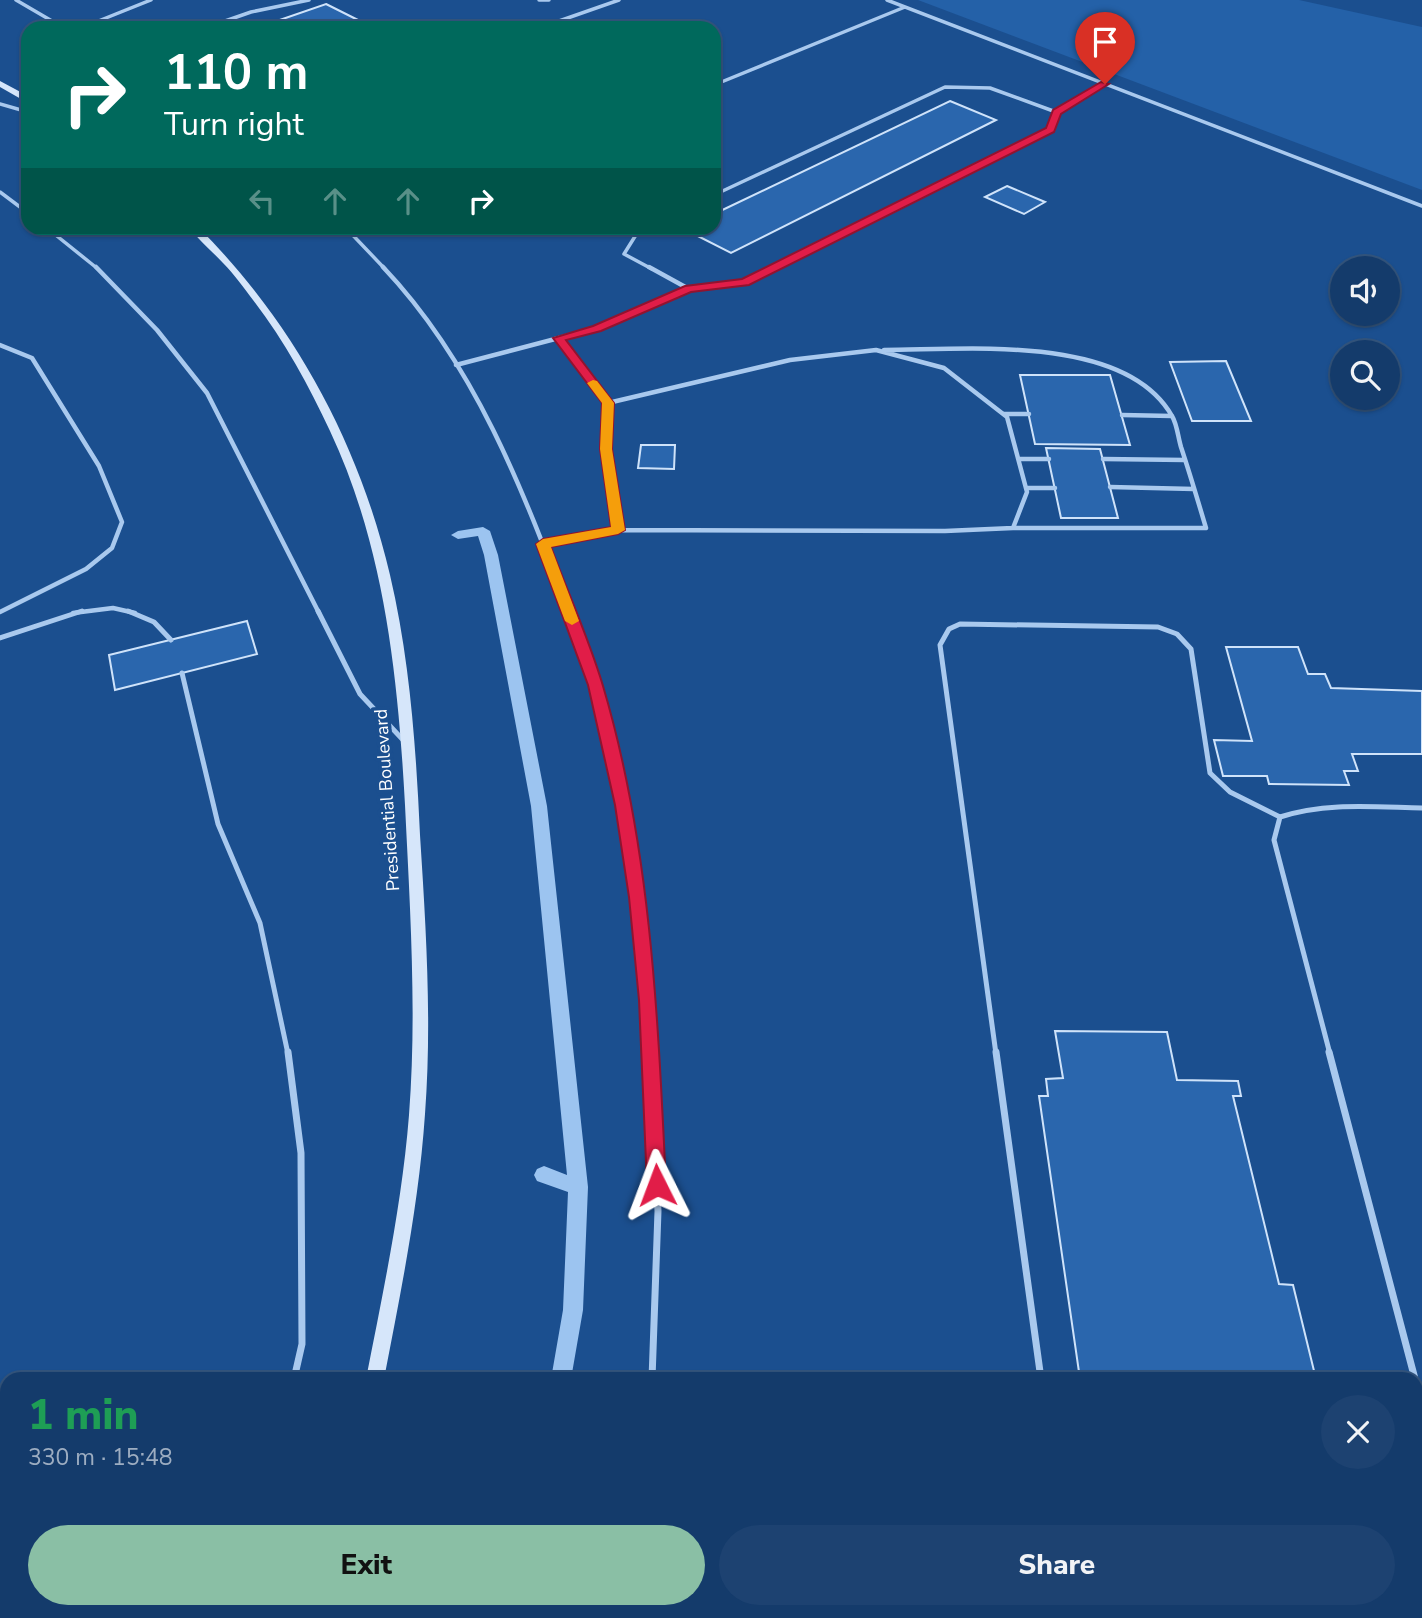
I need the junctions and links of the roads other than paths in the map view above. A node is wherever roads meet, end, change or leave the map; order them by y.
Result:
1 (16, 0) edge
2 (150, 0) edge
3 (309, 0) edge
4 (539, 0) edge
5 (549, 0) edge
6 (619, 0) edge
7 (887, 0) edge
8 (905, 7) junction
9 (52, 21) edge
10 (98, 21) edge
11 (225, 21) edge
12 (559, 21) edge
13 (721, 82) edge
14 (0, 83) edge
15 (1105, 84) junction
16 (21, 96) edge
17 (0, 104) edge
18 (21, 110) edge
19 (1056, 112) junction
20 (0, 192) edge
21 (721, 192) edge
22 (1422, 206) edge
23 (21, 208) edge
24 (56, 235) edge
25 (201, 235) edge
26 (353, 235) edge
27 (636, 235) edge
28 (689, 289) junction
29 (559, 338) junction
30 (0, 345) edge
31 (876, 350) junction
32 (456, 365) junction
33 (608, 403) junction
34 (1003, 414) junction
35 (1029, 414) dead end
36 (1122, 415) dead end
37 (1172, 416) junction
38 (1019, 459) junction
39 (1049, 459) dead end
40 (1103, 459) dead end
41 (1185, 460) junction
42 (1110, 487) dead end
43 (1026, 488) junction
44 (1055, 488) dead end
45 (1194, 489) junction
46 (1013, 528) junction
47 (618, 530) junction
48 (543, 544) junction
49 (0, 612) edge
50 (0, 638) edge
51 (171, 640) dead end
52 (182, 673) dead end
53 (409, 747) junction
54 (1422, 808) edge
55 (1280, 817) junction
56 (295, 1372) edge
57 (376, 1372) edge
58 (652, 1372) edge
59 (1040, 1372) edge
60 (1413, 1372) edge

1 - 9 lane
2 - 10 lane
3 - 11 lane
4 - 5 lane
6 - 12 lane
7 - 8 lane
8 - 13 lane
8 - 15 lane
14 - 16 main road
15 - 19 lane
15 - 22 lane
17 - 18 lane
19 - 21 lane
19 - 28 lane
20 - 23 lane
24 - 53 lane
25 - 53 main road, Presidential Boulevard
26 - 32 lane
27 - 28 lane
28 - 29 lane
29 - 32 lane
29 - 33 lane
30 - 49 lane
31 - 33 lane
31 - 34 lane
31 - 37 lane
32 - 48 lane
33 - 47 lane
34 - 35 lane
34 - 38 lane
36 - 37 lane
37 - 41 lane
38 - 39 lane
38 - 43 lane
40 - 41 lane
41 - 45 lane
42 - 45 lane
43 - 44 lane
43 - 46 lane
45 - 46 lane
46 - 47 lane
47 - 48 lane
48 - 58 lane
50 - 51 lane
52 - 56 lane
53 - 57 main road, Presidential Boulevard
54 - 55 lane
55 - 59 lane
55 - 60 lane

